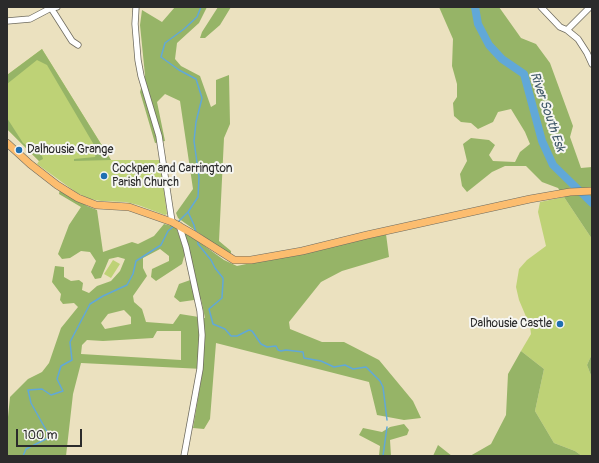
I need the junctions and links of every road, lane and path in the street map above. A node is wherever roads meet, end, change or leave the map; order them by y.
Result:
1 (57, 7) edge
2 (136, 7) edge
3 (541, 7) edge
4 (590, 7) edge
5 (51, 8) junction
6 (7, 21) edge
7 (567, 30) junction
8 (78, 45) dead end
9 (592, 64) edge
10 (7, 143) edge
11 (592, 191) edge
12 (175, 223) junction
13 (184, 456) edge

1 - 5 street
2 - 12 street
3 - 7 street
4 - 7 street
5 - 6 street
5 - 8 street
7 - 9 street
10 - 12 main road
11 - 12 main road
12 - 13 street

